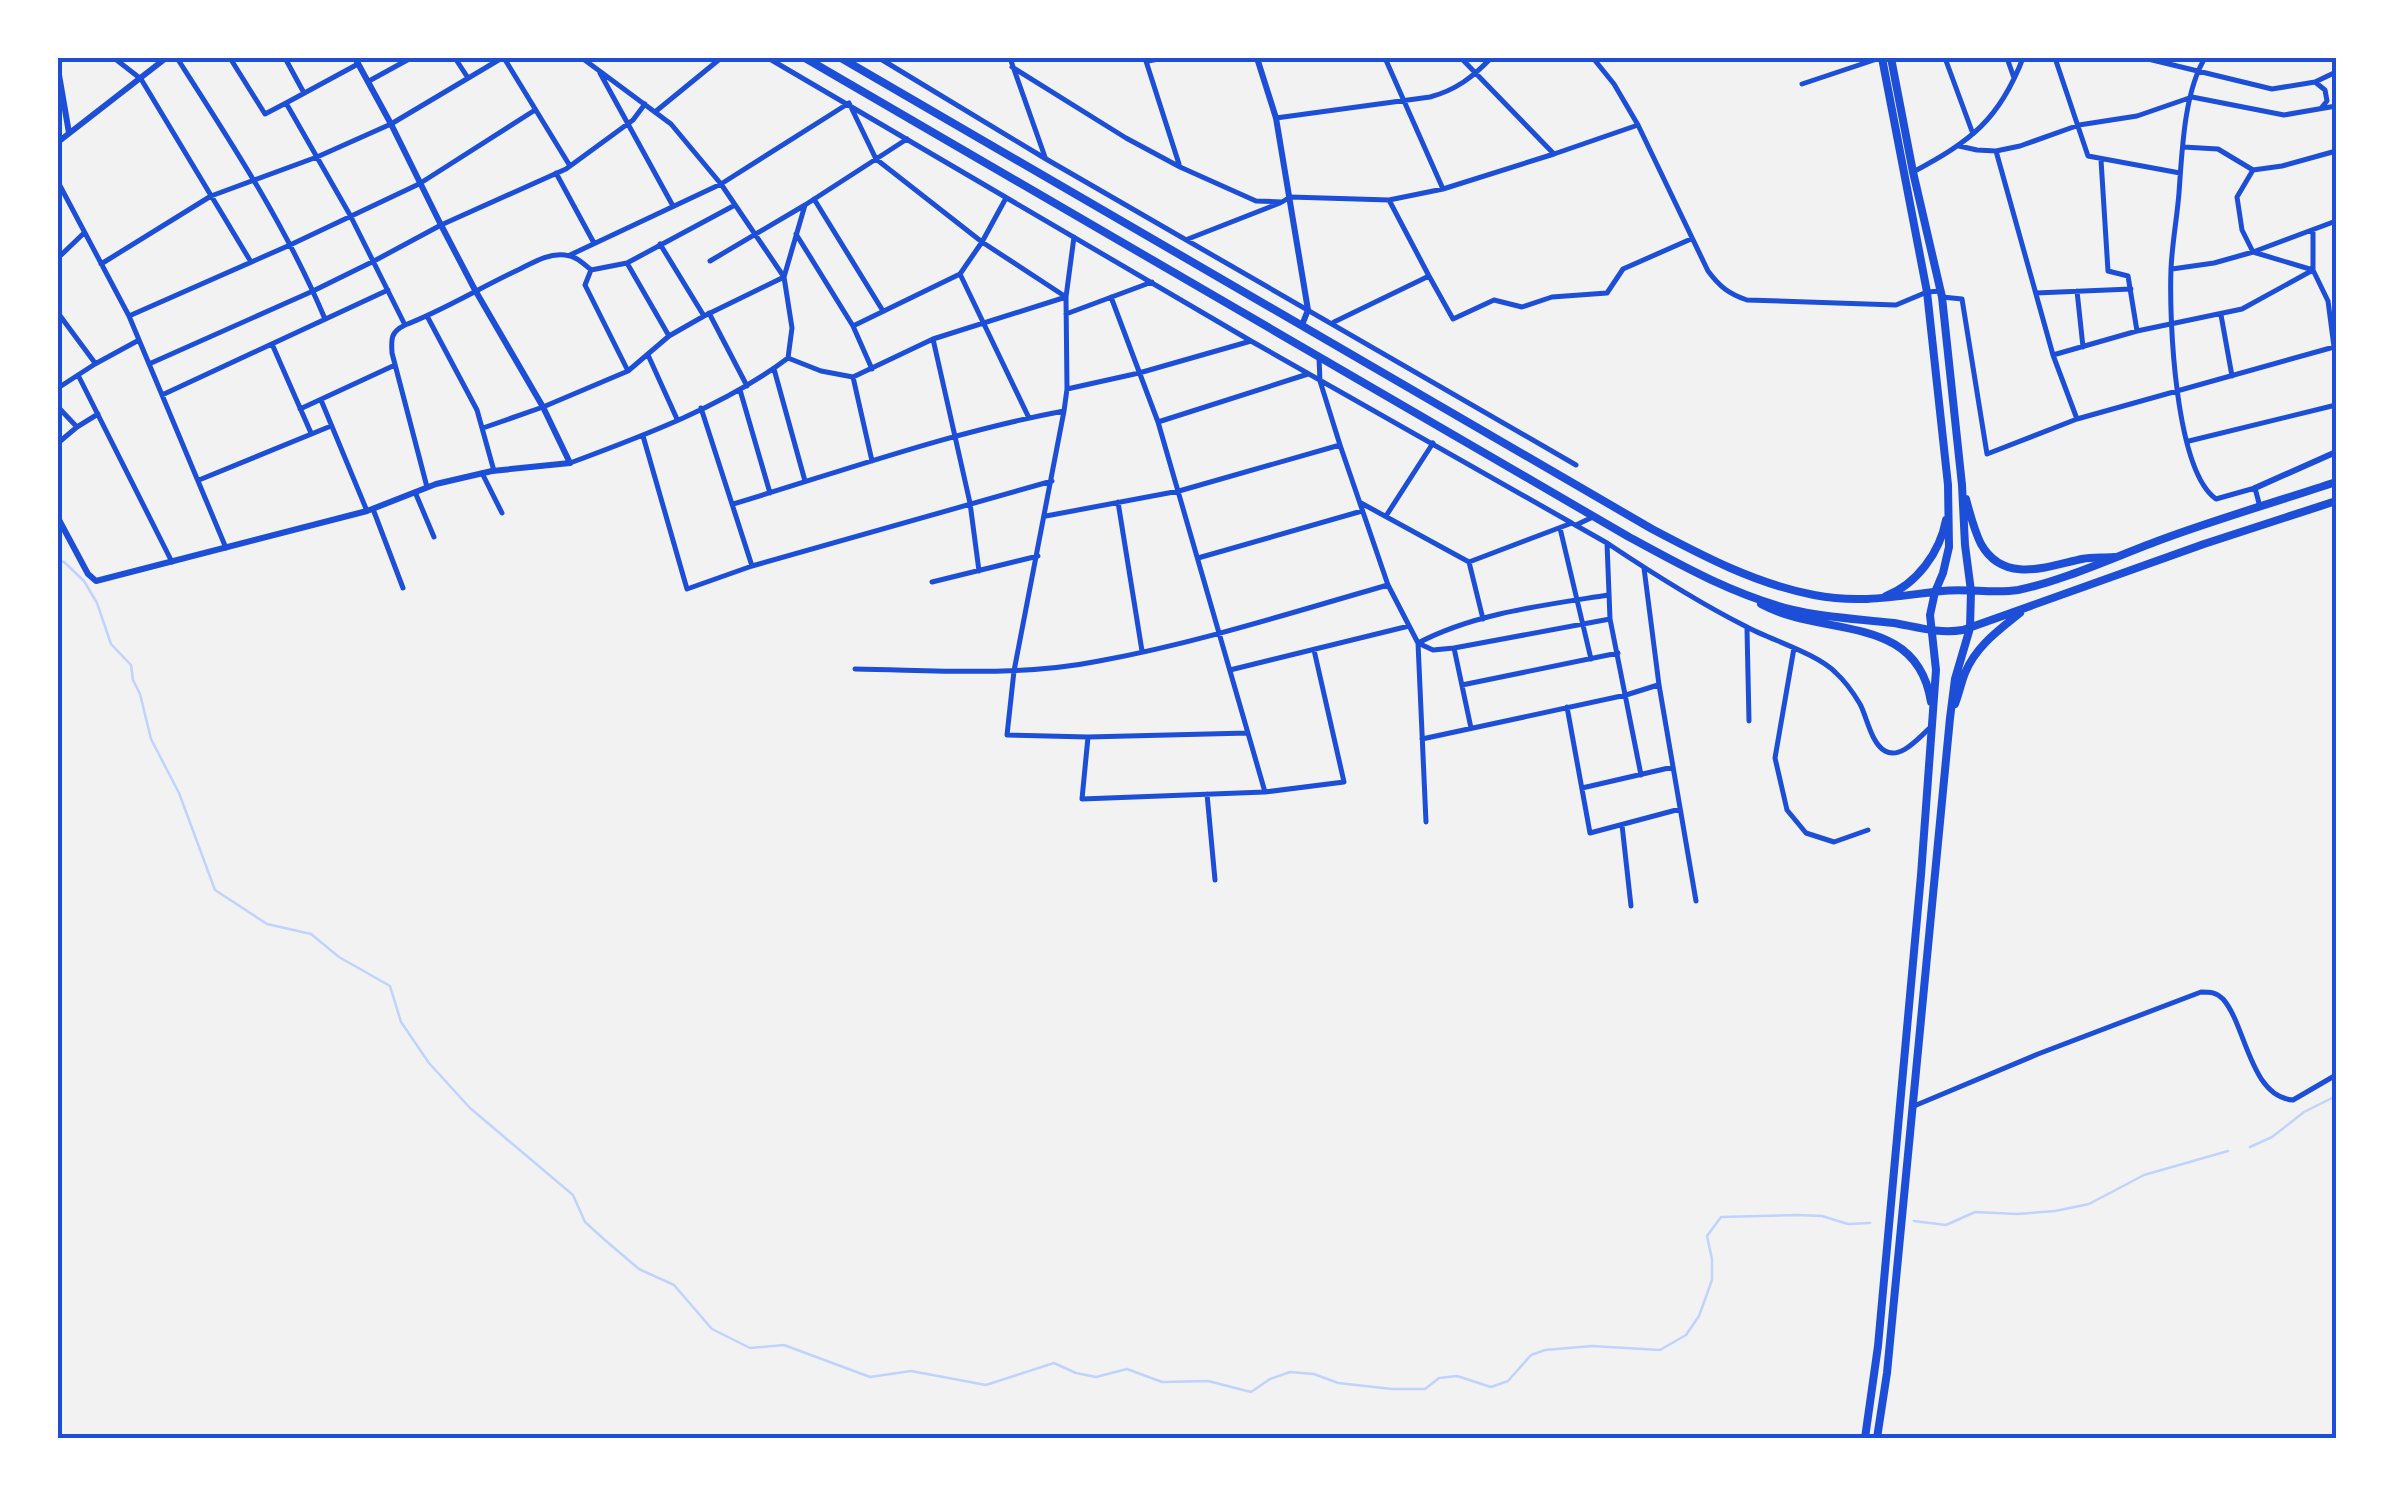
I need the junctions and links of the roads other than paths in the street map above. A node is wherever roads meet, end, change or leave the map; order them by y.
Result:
1 (114, 58) edge
2 (166, 58) edge
3 (177, 58) edge
4 (230, 58) edge
5 (285, 58) edge
6 (411, 58) edge
7 (455, 58) edge
8 (503, 58) edge
9 (582, 58) edge
10 (721, 58) edge
11 (768, 58) edge
12 (805, 58) edge
13 (840, 58) edge
14 (879, 58) edge
15 (1010, 58) edge
16 (1164, 58) edge
17 (1257, 58) edge
18 (1385, 58) edge
19 (1460, 58) edge
20 (1491, 58) edge
21 (1593, 58) edge
22 (1882, 58) edge
23 (1891, 58) edge
24 (1945, 58) edge
25 (2007, 58) edge
26 (2023, 58) edge
27 (2055, 58) edge
28 (2144, 58) edge
29 (2205, 58) edge
30 (357, 60) edge
31 (1146, 60) edge
32 (1012, 67) junction
33 (58, 69) edge
34 (598, 70) junction
35 (1477, 72) junction
36 (2196, 72) junction
37 (2336, 72) edge
38 (468, 78) junction
39 (141, 79) junction
40 (2015, 80) junction
41 (369, 81) junction
42 (2315, 82) junction
43 (1802, 84) dead end
44 (304, 93) junction
45 (2192, 96) junction
46 (1403, 100) junction
47 (286, 103) junction
48 (645, 104) junction
49 (849, 104) junction
50 (2336, 106) edge
51 (2320, 109) junction
52 (534, 110) junction
53 (656, 112) junction
54 (1276, 118) junction
55 (391, 124) junction
56 (627, 124) junction
57 (1638, 125) junction
58 (2079, 125) junction
59 (68, 133) junction
60 (1974, 134) junction
61 (908, 139) junction
62 (58, 142) edge
63 (1959, 146) junction
64 (2181, 148) junction
65 (1996, 151) junction
66 (2336, 152) edge
67 (1554, 154) junction
68 (317, 157) junction
69 (876, 159) junction
70 (1046, 159) junction
71 (2101, 160) junction
72 (570, 166) junction
73 (1180, 167) junction
74 (2253, 170) junction
75 (1913, 172) junction
76 (556, 174) junction
77 (2180, 174) junction
78 (254, 180) junction
79 (58, 182) edge
80 (419, 184) junction
81 (721, 184) junction
82 (1443, 189) junction
83 (211, 196) junction
84 (1290, 197) junction
85 (1006, 198) junction
86 (814, 199) junction
87 (1388, 200) junction
88 (1282, 202) junction
89 (806, 204) junction
90 (735, 205) junction
91 (673, 206) junction
92 (350, 215) junction
93 (2336, 221) edge
94 (440, 225) junction
95 (2313, 230) junction
96 (84, 233) junction
97 (796, 234) junction
98 (754, 235) junction
99 (1074, 237) junction
100 (1691, 239) junction
101 (1185, 240) junction
102 (982, 242) junction
103 (594, 244) junction
104 (660, 244) junction
105 (290, 245) junction
106 (2254, 252) junction
107 (570, 255) junction
108 (58, 258) edge
109 (374, 261) junction
110 (710, 261) dead end
111 (250, 262) junction
112 (627, 262) junction
113 (102, 264) junction
114 (2171, 269) junction
115 (592, 270) junction
116 (2313, 270) junction
117 (960, 274) junction
118 (1429, 276) junction
119 (784, 277) junction
120 (1152, 282) junction
121 (2131, 289) junction
122 (313, 290) junction
123 (388, 290) junction
124 (474, 290) junction
125 (2077, 291) junction
126 (1927, 292) junction
127 (2036, 293) junction
128 (1941, 294) junction
129 (1066, 297) junction
130 (1112, 297) junction
131 (1308, 310) junction
132 (882, 312) junction
133 (58, 313) edge
134 (707, 314) junction
135 (1065, 314) junction
136 (2220, 315) junction
137 (129, 316) junction
138 (428, 316) junction
139 (325, 319) junction
140 (985, 322) junction
141 (1332, 323) junction
142 (2172, 323) junction
143 (405, 325) junction
144 (1302, 325) junction
145 (853, 326) junction
146 (2137, 330) junction
147 (669, 336) junction
148 (933, 339) junction
149 (140, 340) junction
150 (1251, 341) junction
151 (272, 344) junction
152 (2084, 348) junction
153 (2335, 348) edge
154 (648, 355) junction
155 (2054, 355) junction
156 (1319, 357) junction
157 (788, 358) junction
158 (95, 364) junction
159 (149, 364) junction
160 (396, 365) junction
161 (774, 368) junction
162 (872, 370) junction
163 (628, 371) junction
164 (1140, 373) junction
165 (1308, 374) junction
166 (78, 375) junction
167 (2232, 376) junction
168 (852, 377) junction
169 (1320, 381) junction
170 (58, 388) edge
171 (744, 388) junction
172 (1067, 389) junction
173 (2177, 390) junction
174 (162, 395) junction
175 (321, 400) junction
176 (2336, 405) edge
177 (58, 407) edge
178 (543, 407) junction
179 (300, 408) junction
180 (702, 408) junction
181 (1064, 411) junction
182 (98, 414) junction
183 (1029, 418) junction
184 (677, 419) junction
185 (2076, 419) junction
186 (1158, 422) junction
187 (331, 426) junction
188 (76, 427) junction
189 (483, 428) junction
190 (311, 434) junction
191 (643, 436) junction
192 (954, 436) junction
193 (2188, 441) junction
194 (58, 443) edge
195 (1432, 443) junction
196 (1340, 446) junction
197 (2336, 452) edge
198 (872, 461) junction
199 (570, 464) junction
200 (1576, 465) dead end
201 (494, 471) junction
202 (482, 473) junction
203 (199, 480) junction
204 (1052, 480) junction
205 (805, 482) junction
206 (2336, 482) edge
207 (1948, 485) junction
208 (1962, 485) junction
209 (428, 487) junction
210 (2255, 488) junction
211 (1178, 491) junction
212 (416, 492) junction
213 (770, 493) junction
214 (2336, 501) edge
215 (1118, 502) junction
216 (1359, 502) junction
217 (970, 503) junction
218 (733, 504) junction
219 (2260, 507) junction
220 (370, 510) junction
221 (1362, 511) junction
222 (502, 514) dead end
223 (1045, 516) junction
224 (1386, 516) junction
225 (1595, 516) junction
226 (58, 518) edge
227 (1574, 524) junction
228 (1560, 528) junction
229 (434, 538) dead end
230 (1607, 543) junction
231 (226, 548) junction
232 (1038, 556) junction
233 (2114, 557) junction
234 (1198, 558) junction
235 (172, 562) junction
236 (1469, 562) junction
237 (752, 566) junction
238 (1644, 568) junction
239 (979, 570) junction
240 (932, 582) dead end
241 (1388, 585) junction
242 (403, 588) dead end
243 (1971, 591) junction
244 (1935, 592) junction
245 (1743, 594) junction
246 (1610, 595) junction
247 (1576, 600) junction
248 (1874, 600) junction
249 (2028, 606) junction
250 (1483, 619) junction
251 (1610, 619) junction
252 (1582, 624) junction
253 (1410, 626) junction
254 (1747, 628) junction
255 (1970, 628) junction
256 (1932, 630) junction
257 (1219, 632) junction
258 (1418, 643) junction
259 (1454, 648) junction
260 (1794, 648) junction
261 (1314, 650) junction
262 (1142, 651) junction
263 (1618, 653) junction
264 (1590, 659) junction
265 (855, 669) dead end
266 (1230, 670) junction
267 (1014, 671) junction
268 (1659, 684) junction
269 (1462, 685) junction
270 (1626, 695) junction
271 (1567, 707) junction
272 (1950, 718) junction
273 (1750, 721) dead end
274 (1933, 726) junction
275 (1471, 728) junction
276 (1248, 732) junction
277 (1088, 738) junction
278 (1422, 739) junction
279 (1673, 767) junction
280 (1641, 775) junction
281 (1582, 788) junction
282 (1265, 792) junction
283 (1207, 794) junction
284 (1680, 809) junction
285 (1426, 822) dead end
286 (1622, 824) junction
287 (1868, 830) dead end
288 (1215, 880) dead end
289 (1696, 901) dead end
290 (1631, 906) dead end
291 (2336, 1075) edge
292 (1911, 1108) junction
293 (1865, 1438) edge
294 (1876, 1438) edge

1 - 39 street
2 - 39 street
3 - 78 street
4 - 47 street
5 - 44 street
6 - 41 street
7 - 38 street
8 - 38 street
8 - 52 street
9 - 34 street
10 - 53 street
11 - 49 street
12 - 156 main road
13 - 144 main road
14 - 70 street
15 - 32 street
16 - 31 street
17 - 54 street
18 - 46 street
19 - 35 street
20 - 35 street
21 - 57 street
22 - 43 street
22 - 126 main road
23 - 75 main road
24 - 60 street
25 - 40 street
26 - 40 street
27 - 58 street
28 - 36 street
29 - 36 street
30 - 41 street
30 - 44 street
31 - 73 street
32 - 70 street
32 - 73 street
33 - 59 street
34 - 48 street
34 - 56 street
35 - 46 street
35 - 67 street
36 - 42 street
36 - 45 street
37 - 42 street
38 - 55 street
39 - 59 street
39 - 83 street
40 - 60 street
41 - 55 street
42 - 51 street
44 - 47 street
45 - 51 street
45 - 58 street
45 - 64 street
46 - 54 street
46 - 82 street
47 - 68 street
48 - 53 street
48 - 56 street
49 - 61 street
49 - 69 street
49 - 81 street
50 - 51 street
52 - 72 street
52 - 80 street
53 - 81 street
54 - 84 street
55 - 68 street
55 - 80 street
56 - 72 street
56 - 91 street
57 - 67 street
57 - 100 street
58 - 65 street
58 - 71 street
59 - 62 street
60 - 63 street
61 - 69 street
61 - 85 street
63 - 65 street
63 - 75 street
64 - 74 street
64 - 77 street
65 - 127 street
66 - 74 street
67 - 82 street
68 - 78 street
68 - 92 street
69 - 86 street
69 - 102 street
70 - 101 street
71 - 77 street
71 - 121 street
72 - 76 street
73 - 88 street
74 - 106 street
75 - 128 main road
76 - 94 street
76 - 103 street
77 - 114 street
78 - 83 street
78 - 105 street
79 - 96 street
80 - 92 street
80 - 94 street
81 - 90 street
81 - 91 street
82 - 87 street
83 - 111 street
83 - 113 street
84 - 87 street
84 - 88 street
84 - 131 street
85 - 99 street
85 - 102 street
86 - 89 street
86 - 132 street
87 - 118 street
88 - 101 street
89 - 97 street
89 - 98 street
90 - 98 street
90 - 104 street
91 - 103 street
92 - 105 street
92 - 109 street
93 - 95 street
94 - 109 street
94 - 124 street
95 - 106 street
95 - 116 street
96 - 108 street
96 - 113 street
97 - 119 street
97 - 145 street
98 - 110 street
98 - 119 street
99 - 120 street
99 - 129 street
100 - 118 street
100 - 126 street
101 - 131 street
102 - 117 street
102 - 129 street
103 - 107 street
104 - 112 street
104 - 134 street
105 - 111 street
105 - 122 street
106 - 114 street
106 - 116 street
107 - 115 street
107 - 124 street
109 - 122 street
109 - 123 street
111 - 137 street
112 - 115 street
112 - 147 street
113 - 137 street
114 - 142 street
115 - 163 street
116 - 136 street
116 - 153 street
117 - 132 street
117 - 140 street
118 - 141 street
119 - 134 street
119 - 157 street
120 - 130 street
120 - 150 street
121 - 125 street
121 - 146 street
122 - 139 street
122 - 159 street
123 - 139 street
123 - 143 street
124 - 138 street
124 - 178 street
125 - 127 street
125 - 152 street
126 - 128 street
126 - 207 main road
127 - 155 street
128 - 185 street
128 - 208 main road
129 - 135 street
129 - 140 street
130 - 135 street
130 - 164 street
131 - 141 street
131 - 144 street
132 - 145 street
133 - 158 street
134 - 147 street
134 - 171 street
135 - 172 street
136 - 142 street
136 - 167 street
137 - 149 street
138 - 143 street
138 - 189 street
139 - 151 street
140 - 148 street
140 - 183 street
141 - 200 street
142 - 146 street
142 - 173 street
143 - 160 street
144 - 248 main road
145 - 162 street
146 - 152 street
147 - 154 street
148 - 162 street
148 - 192 street
149 - 158 street
149 - 159 street
150 - 164 street
150 - 165 street
151 - 174 street
151 - 179 street
152 - 155 street
153 - 167 street
154 - 163 street
154 - 184 street
155 - 185 street
156 - 169 street
156 - 225 main road
157 - 161 street
157 - 168 street
158 - 166 street
159 - 174 street
160 - 175 street
160 - 209 street
161 - 171 street
161 - 205 street
162 - 168 street
163 - 178 street
164 - 172 street
164 - 186 street
165 - 169 street
165 - 186 street
166 - 170 street
166 - 182 street
167 - 173 street
168 - 198 street
169 - 195 street
169 - 196 street
171 - 180 street
171 - 213 street
172 - 181 street
173 - 185 street
173 - 193 street
174 - 203 street
175 - 179 street
175 - 187 street
176 - 193 street
177 - 188 street
178 - 189 street
178 - 199 street
179 - 190 street
180 - 184 street
180 - 218 street
181 - 183 street
181 - 204 street
182 - 188 street
182 - 235 street
183 - 192 street
184 - 191 street
186 - 211 street
187 - 190 street
187 - 220 street
188 - 194 street
189 - 201 street
190 - 203 street
191 - 199 street
191 - 237 street
192 - 198 street
192 - 217 street
193 - 210 street
195 - 224 street
195 - 227 street
196 - 211 street
196 - 216 street
197 - 210 street
198 - 205 street
199 - 201 street
201 - 202 street
202 - 209 street
202 - 222 street
203 - 231 street
204 - 217 street
204 - 223 street
205 - 213 street
206 - 219 main road
207 - 244 main road
207 - 248 main road
208 - 233 main road
208 - 243 main road
209 - 212 street
210 - 219 street
211 - 215 street
211 - 234 street
212 - 220 street
212 - 229 street
213 - 218 street
214 - 249 main road
215 - 223 street
215 - 262 street
216 - 221 street
216 - 224 street
217 - 237 street
217 - 239 street
218 - 237 street
219 - 233 main road
220 - 231 street
220 - 242 street
221 - 234 street
221 - 241 street
223 - 232 street
224 - 236 street
225 - 227 street
225 - 245 main road
226 - 235 street
227 - 228 street
227 - 230 street
228 - 236 street
228 - 247 street
230 - 238 street
230 - 246 street
231 - 235 street
232 - 239 street
232 - 267 street
233 - 243 main road
234 - 257 street
236 - 250 street
238 - 254 street
238 - 268 street
239 - 240 street
241 - 253 street
241 - 257 street
243 - 244 main road
243 - 255 main road
244 - 248 main road
244 - 256 main road
245 - 256 main road
245 - 274 main road
246 - 247 street
246 - 251 street
247 - 250 street
247 - 252 street
249 - 255 main road
249 - 272 main road
250 - 258 street
251 - 252 street
251 - 263 street
252 - 259 street
252 - 264 street
253 - 258 street
253 - 261 street
254 - 260 street
254 - 273 street
255 - 256 main road
255 - 272 main road
256 - 274 main road
257 - 262 street
257 - 266 street
258 - 259 street
258 - 278 street
259 - 269 street
260 - 274 street
260 - 287 street
261 - 266 street
261 - 282 street
262 - 267 street
263 - 264 street
263 - 270 street
264 - 269 street
265 - 267 street
266 - 276 street
267 - 277 street
268 - 270 street
268 - 279 street
269 - 275 street
270 - 271 street
270 - 280 street
271 - 275 street
271 - 281 street
272 - 292 main road
274 - 293 main road
275 - 278 street
276 - 277 street
276 - 282 street
277 - 283 street
278 - 285 street
279 - 280 street
279 - 284 street
280 - 281 street
281 - 286 street
282 - 283 street
283 - 288 street
284 - 286 street
284 - 289 street
286 - 290 street
291 - 292 street
292 - 294 main road

